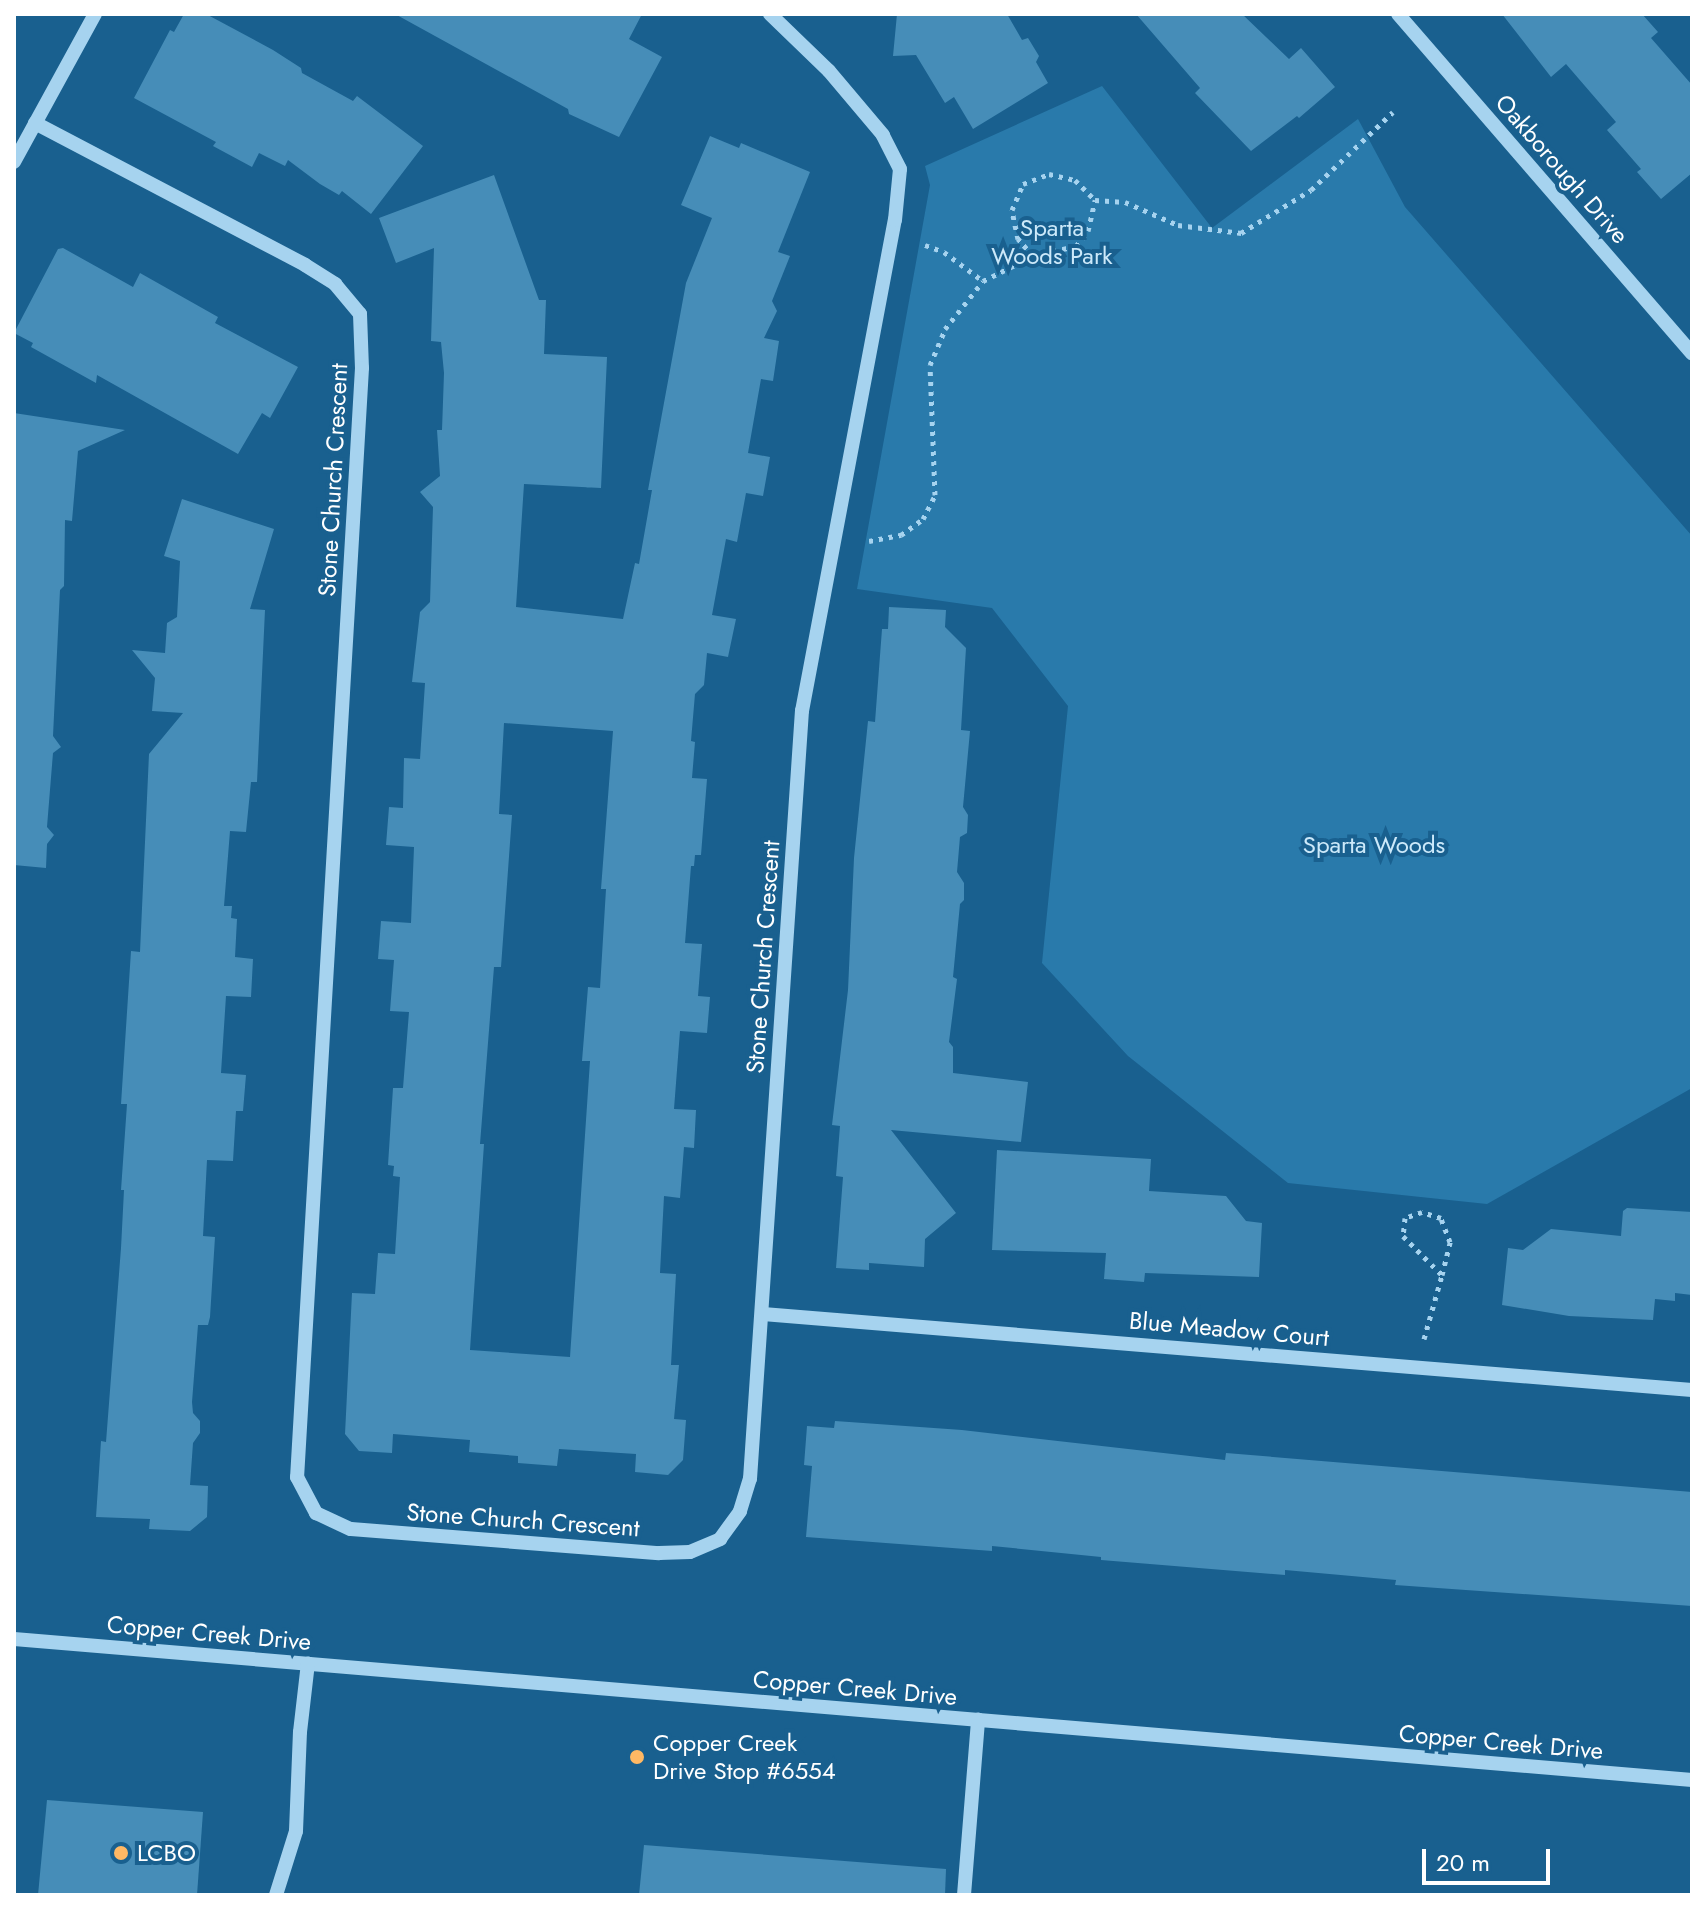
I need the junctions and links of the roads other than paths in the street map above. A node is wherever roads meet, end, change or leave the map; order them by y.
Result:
1 (95, 14) edge
2 (770, 14) edge
3 (1398, 14) edge
4 (35, 123) junction
5 (14, 162) edge
6 (1692, 354) edge
7 (763, 1314) junction
8 (1692, 1390) edge
9 (14, 1639) edge
10 (308, 1663) junction
11 (978, 1720) junction
12 (1692, 1780) edge
13 (276, 1895) edge
14 (964, 1895) edge

1 - 4 street
2 - 7 street, Stone Church Crescent
3 - 6 street, Oakborough Drive
4 - 5 street
4 - 7 street, Stone Church Crescent
7 - 8 street, Blue Meadow Court
9 - 10 street, Copper Creek Drive
10 - 11 street, Copper Creek Drive
10 - 13 street
11 - 12 street, Copper Creek Drive
11 - 14 street

